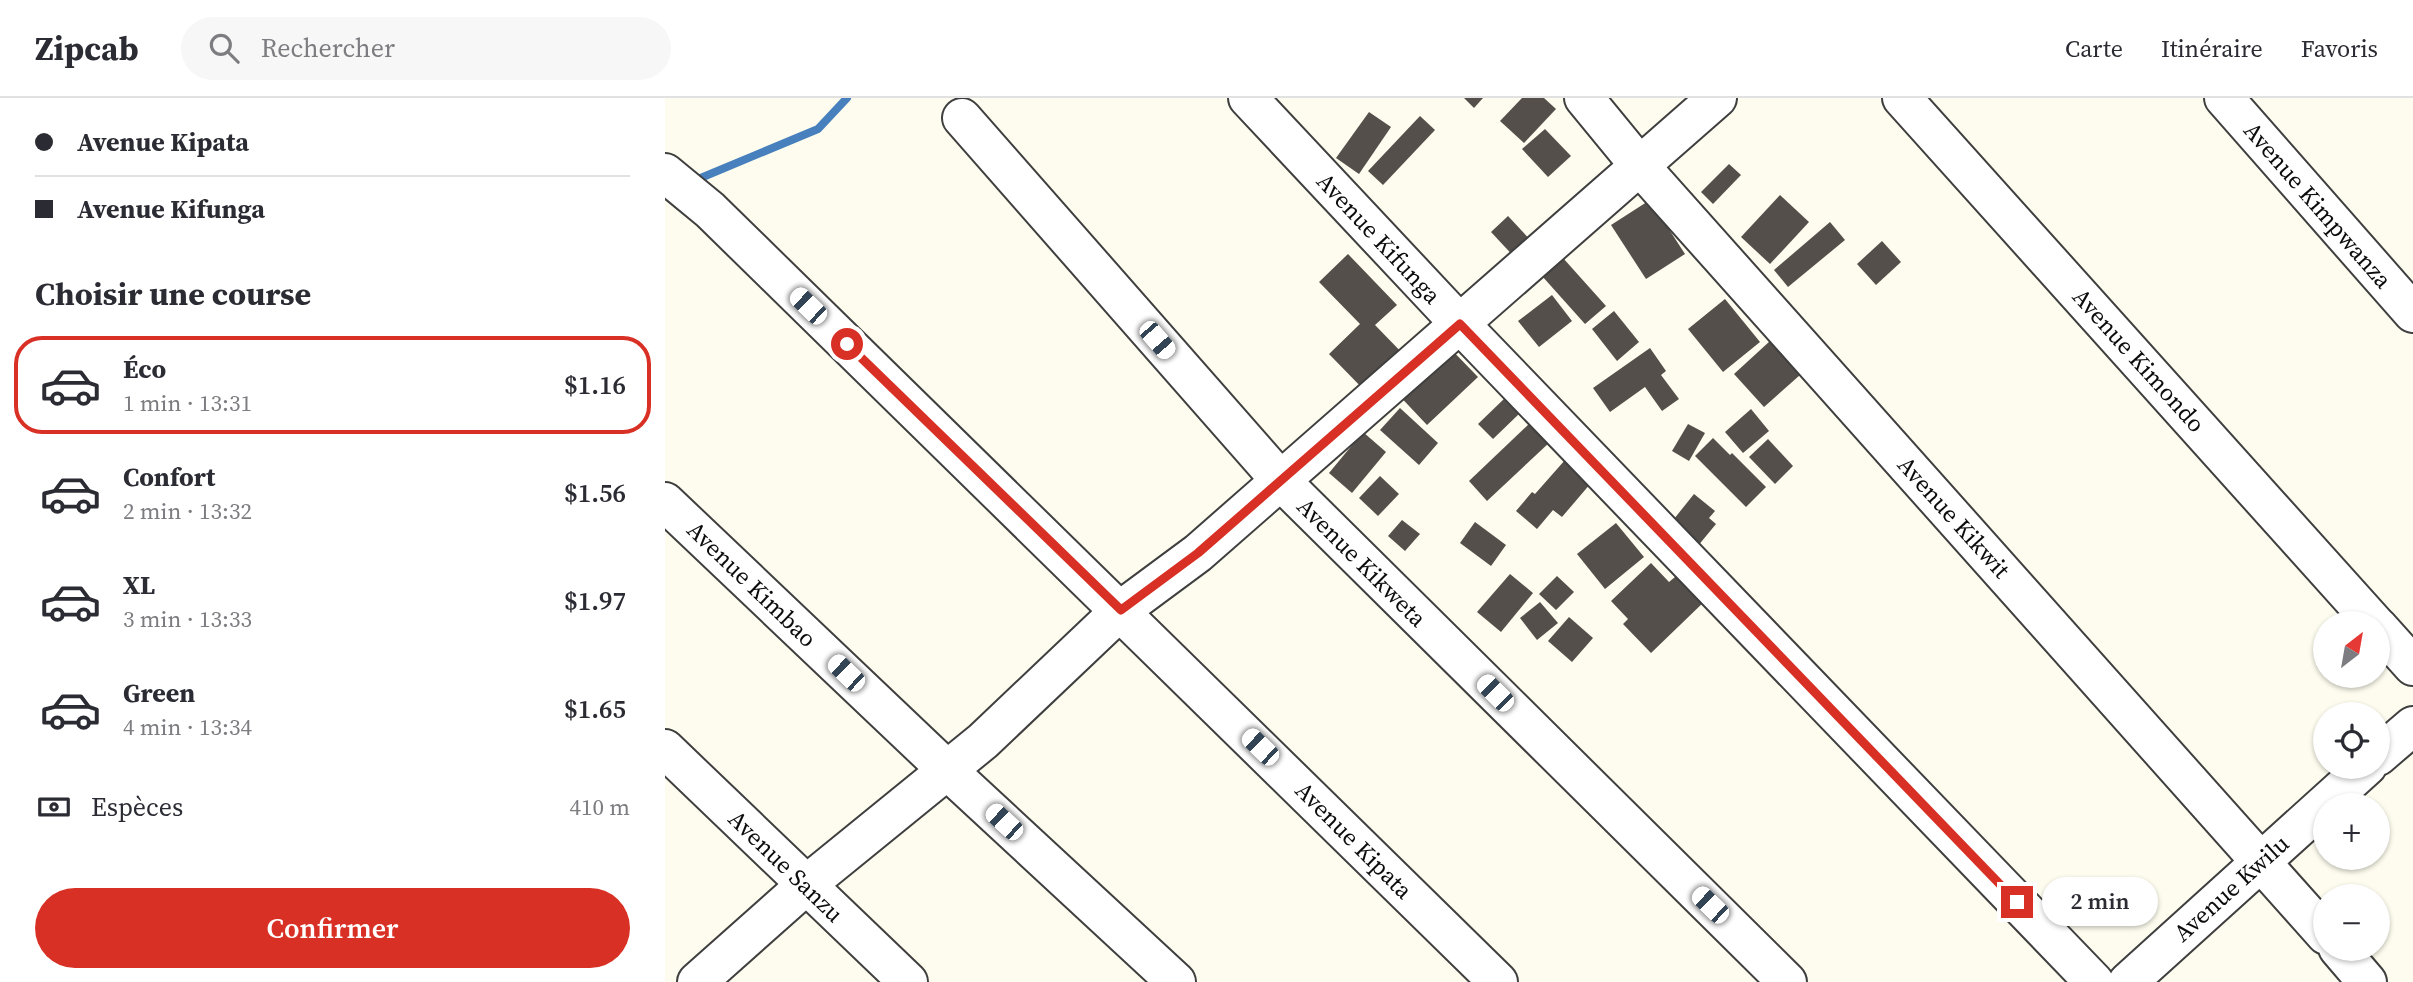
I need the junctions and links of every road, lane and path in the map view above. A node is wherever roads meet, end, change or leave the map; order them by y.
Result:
1 (1248, 98) edge
2 (1584, 98) edge
3 (1717, 98) edge
4 (1902, 98) edge
5 (2224, 98) edge
6 (962, 118) dead end
7 (1639, 165) junction
8 (665, 173) edge
9 (2413, 313) edge
10 (1460, 324) junction
11 (1281, 481) junction
12 (665, 502) edge
13 (1121, 610) junction
14 (2363, 611) edge
15 (2391, 641) edge
16 (2413, 666) edge
17 (2413, 726) edge
18 (2390, 746) edge
19 (665, 749) edge
20 (946, 769) junction
21 (2352, 779) edge
22 (2260, 861) junction
23 (806, 885) junction
24 (2313, 920) edge
25 (2349, 961) edge
26 (697, 982) edge
27 (908, 982) edge
28 (1176, 982) edge
29 (1499, 982) edge
30 (1787, 982) edge
31 (2094, 982) edge
32 (2128, 982) edge
33 (2367, 982) edge

1 - 10 street, Avenue Kifunga
2 - 7 street, Avenue Kikwit
3 - 7 street
4 - 14 street, Avenue Kimondo
5 - 9 street, Avenue Kimpwanza
6 - 11 street, Avenue Kikweta
7 - 10 street
7 - 22 street, Avenue Kikwit
8 - 13 street, Avenue Kipata
10 - 11 street
10 - 31 street, Avenue Kifunga
11 - 13 street
11 - 30 street, Avenue Kikweta
12 - 20 street, Avenue Kimbao
13 - 20 street
13 - 29 street, Avenue Kipata
15 - 16 street
17 - 18 street
19 - 23 street, Avenue Sanzu
20 - 23 street
20 - 28 street, Avenue Kimbao
21 - 22 street, Avenue Kwilu
22 - 24 street, Avenue Kikwit
22 - 32 street, Avenue Kwilu
23 - 26 street
23 - 27 street, Avenue Sanzu
25 - 33 street

